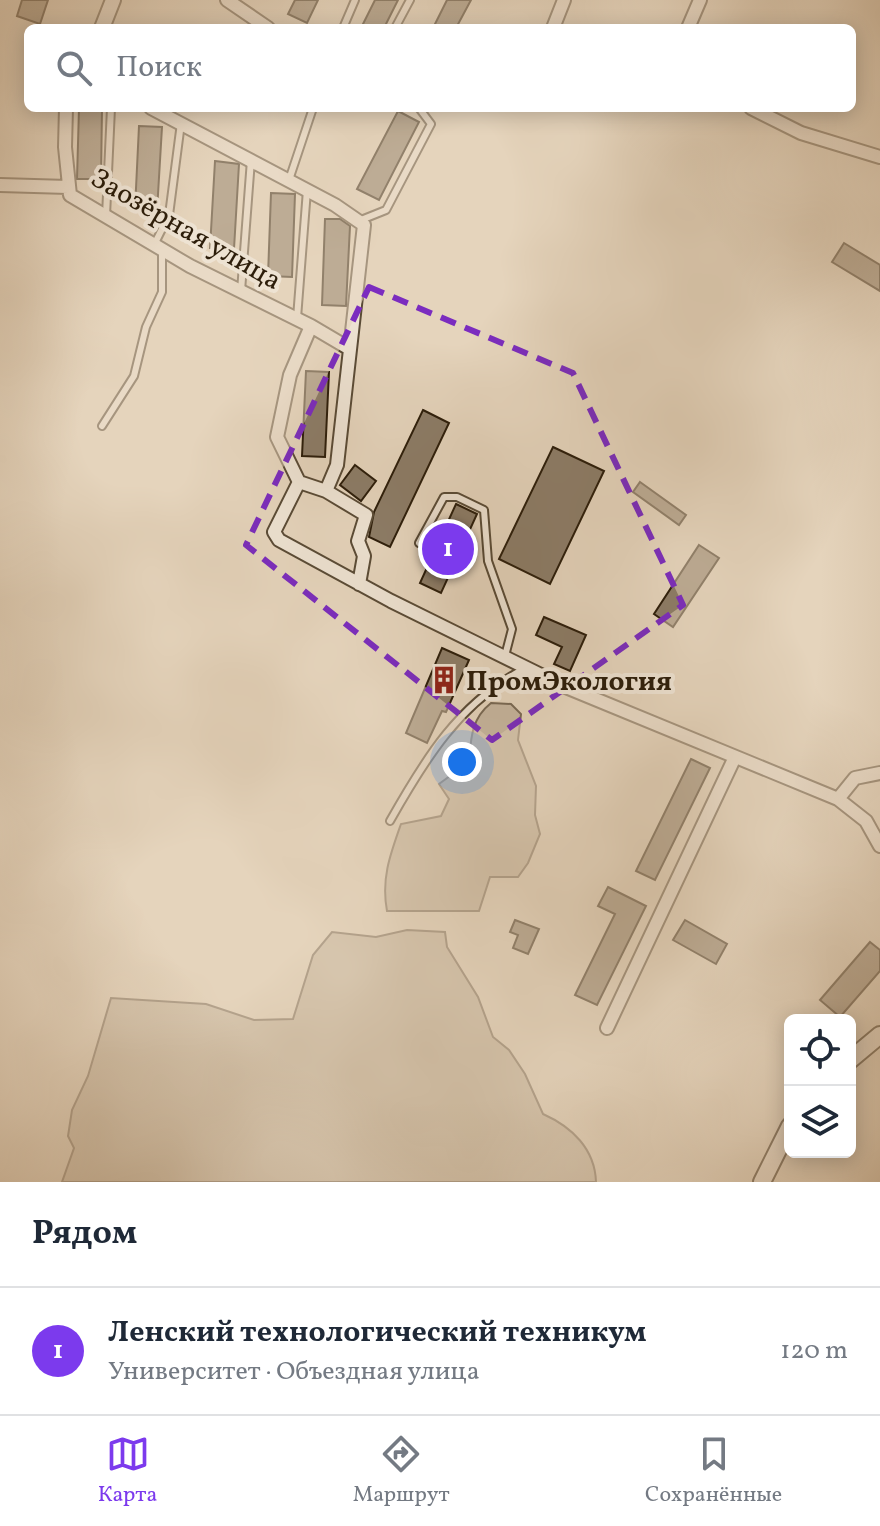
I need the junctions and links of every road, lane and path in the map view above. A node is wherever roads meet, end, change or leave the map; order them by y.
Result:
1 (113, 0) edge
2 (227, 0) edge
3 (355, 0) edge
4 (410, 0) edge
5 (564, 0) edge
6 (700, 0) edge
7 (104, 24) edge
8 (262, 24) edge
9 (345, 24) edge
10 (397, 24) edge
11 (555, 24) edge
12 (690, 24) edge
13 (66, 112) edge
14 (111, 112) edge
15 (159, 112) edge
16 (312, 112) edge
17 (422, 112) edge
18 (759, 112) edge
19 (181, 123) junction
20 (880, 157) edge
21 (251, 160) junction
22 (289, 180) junction
23 (0, 185) edge
24 (68, 187) junction
25 (307, 190) junction
26 (106, 217) junction
27 (358, 221) junction
28 (158, 247) junction
29 (241, 291) junction
30 (297, 319) junction
31 (311, 326) junction
32 (350, 349) junction
33 (102, 426) dead end
34 (299, 482) junction
35 (326, 491) junction
36 (419, 543) dead end
37 (359, 584) junction
38 (505, 656) junction
39 (527, 668) junction
40 (735, 757) junction
41 (880, 773) edge
42 (838, 799) junction
43 (390, 821) dead end
44 (880, 846) edge
45 (607, 1028) dead end
46 (880, 1035) edge
47 (856, 1055) edge
48 (784, 1138) edge
49 (762, 1182) edge

1 - 7 street
2 - 8 street
3 - 9 lane
4 - 10 lane
5 - 11 street
6 - 12 street
13 - 24 street, Заозёрная улица
14 - 26 lane
15 - 19 street
16 - 22 lane
17 - 27 lane
18 - 20 street
19 - 21 street
19 - 28 lane
21 - 22 street
21 - 29 lane
22 - 25 street
23 - 24 street
24 - 26 street, Заозёрная улица
25 - 27 street
25 - 30 lane
26 - 28 street, Заозёрная улица
27 - 32 street
28 - 29 street, Заозёрная улица
28 - 33 lane
29 - 30 street, Заозёрная улица
30 - 31 street, Заозёрная улица
31 - 32 street, Заозёрная улица
31 - 34 street
32 - 35 street
34 - 35 street
34 - 37 street
35 - 37 street
36 - 38 lane
37 - 38 street
38 - 39 street
39 - 40 street
39 - 43 lane
40 - 42 street
40 - 45 street
41 - 42 street
42 - 44 street
46 - 47 main road
48 - 49 main road

